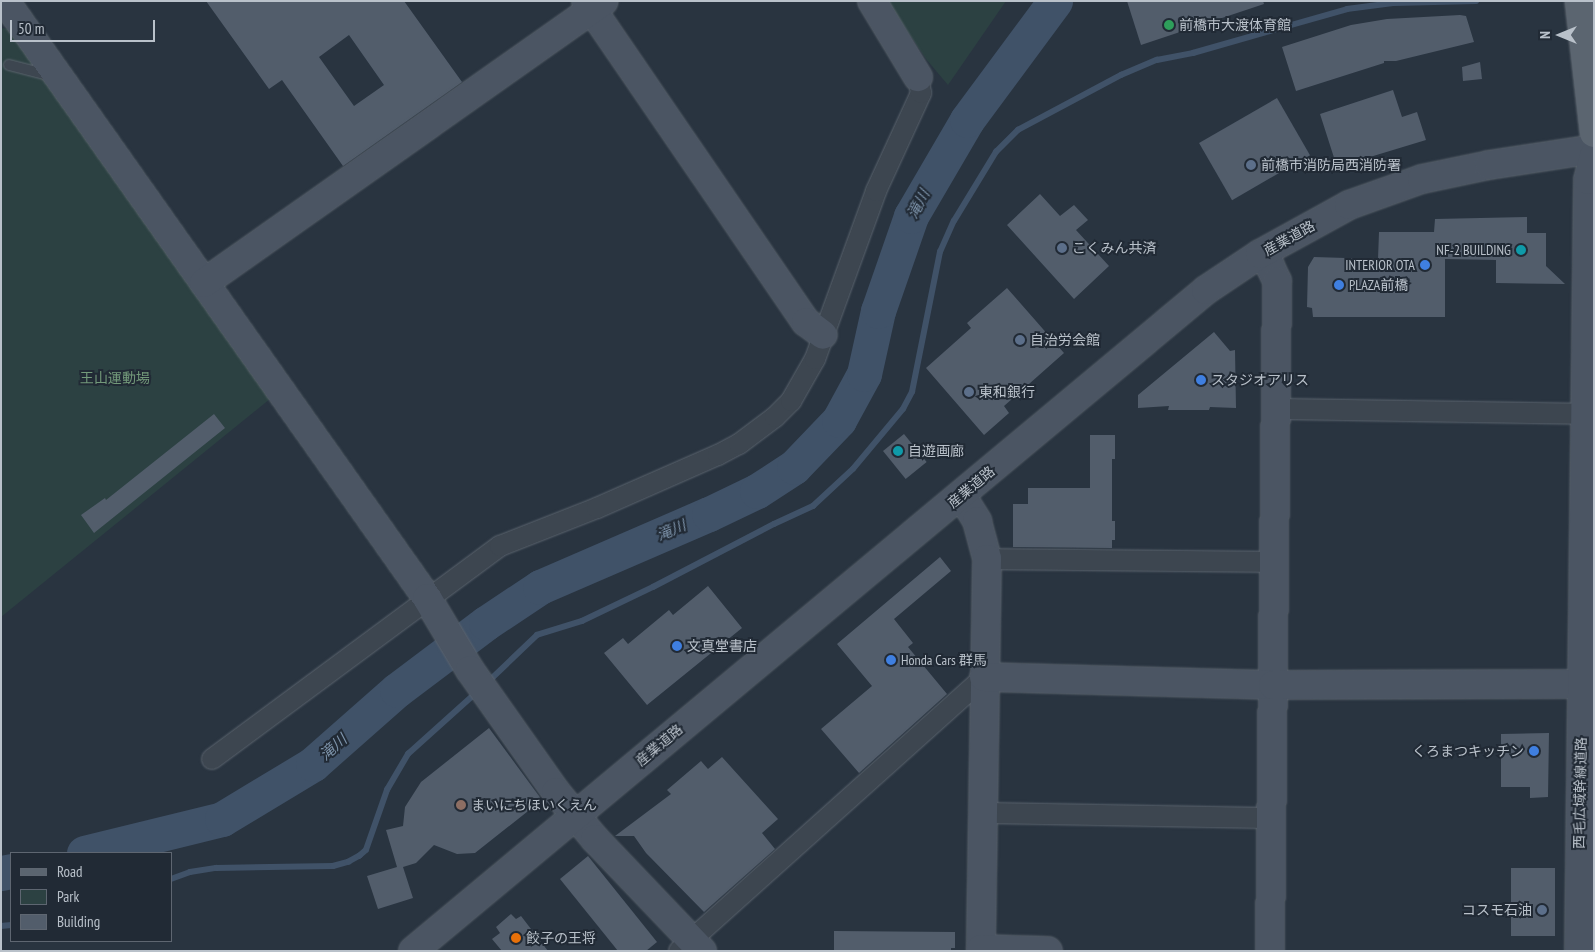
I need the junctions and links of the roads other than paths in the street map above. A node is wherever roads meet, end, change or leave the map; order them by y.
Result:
1 (5, 1) edge
2 (872, 1) edge
3 (1579, 1) edge
4 (1, 4) edge
5 (594, 4) edge
6 (9, 66) dead end
7 (57, 77) junction
8 (918, 77) joint
9 (1594, 133) edge
10 (1594, 149) edge
11 (1594, 156) edge
12 (1260, 254) junction
13 (204, 283) junction
14 (823, 334) junction
15 (1276, 409) junction
16 (1585, 414) junction
17 (961, 495) junction
18 (987, 559) junction
19 (1273, 562) junction
20 (432, 605) junction
21 (984, 676) junction
22 (1588, 684) edge
23 (1273, 685) junction
24 (212, 759) dead end
25 (984, 813) junction
26 (575, 815) junction
27 (1270, 818) junction
28 (691, 947) edge
29 (981, 950) edge
30 (413, 951) edge
31 (1048, 951) edge
32 (1270, 951) edge
33 (1579, 951) edge

1 - 4 street
1 - 7 street
2 - 8 street
3 - 9 main road
5 - 13 street
5 - 14 street
6 - 7 lane
7 - 13 street
8 - 14 street
10 - 12 street, 産業道路
11 - 16 street, 西毛広域幹線道路
12 - 15 street
12 - 17 street, 産業道路
13 - 20 street
14 - 20 street
15 - 16 street
15 - 19 street
16 - 22 street, 西毛広域幹線道路
17 - 18 street
17 - 26 street, 産業道路
18 - 19 street
18 - 21 street
19 - 23 street
20 - 24 street
20 - 26 street
21 - 23 street
21 - 25 street
21 - 28 street
22 - 23 street
22 - 33 street, 西毛広域幹線道路
23 - 27 street
25 - 27 street
25 - 29 street
26 - 28 street
26 - 30 street, 産業道路
27 - 32 street
29 - 31 street

